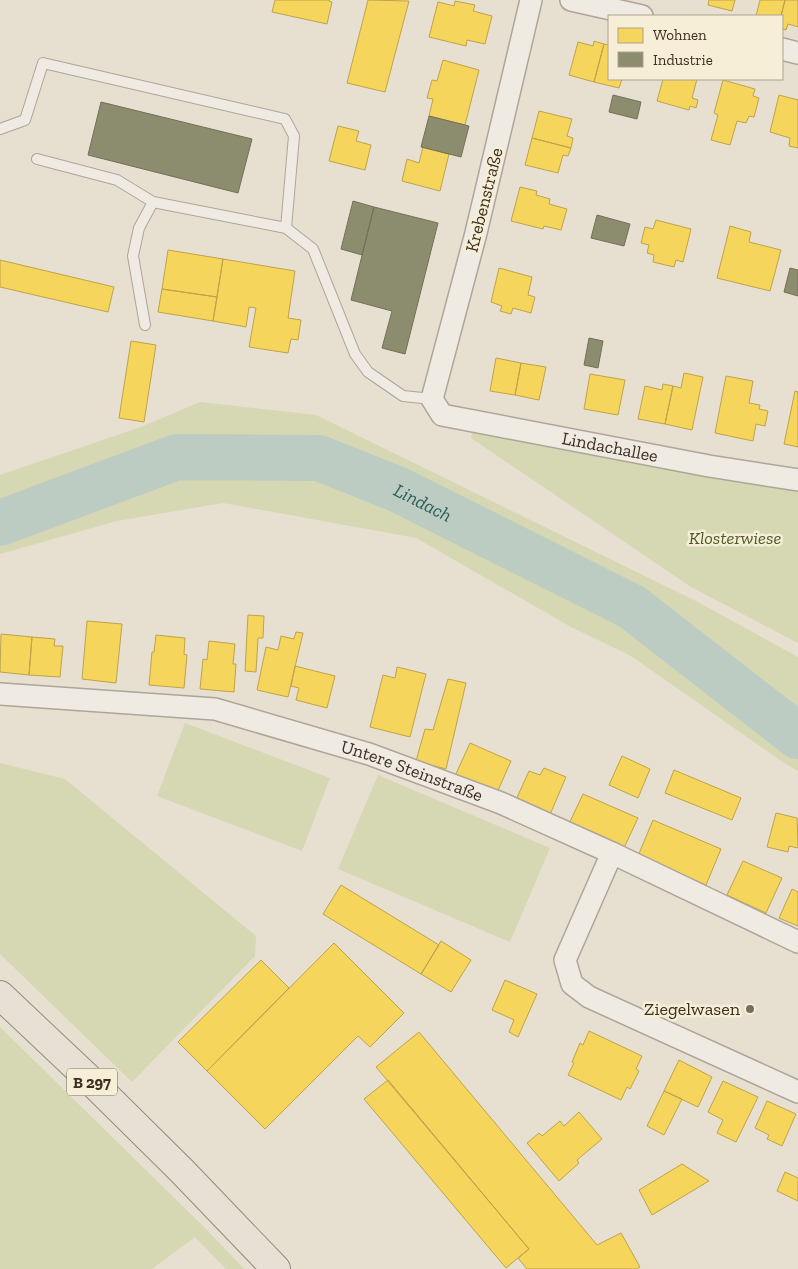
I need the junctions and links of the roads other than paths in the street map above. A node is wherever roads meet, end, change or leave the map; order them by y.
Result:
1 (531, 0) edge
2 (572, 0) edge
3 (638, 15) edge
4 (783, 49) edge
5 (798, 52) edge
6 (0, 129) edge
7 (37, 159) dead end
8 (153, 202) junction
9 (286, 228) junction
10 (145, 325) dead end
11 (432, 399) junction
12 (798, 480) edge
13 (0, 694) edge
14 (612, 853) junction
15 (798, 942) edge
16 (0, 996) edge
17 (798, 1092) edge
18 (276, 1269) edge

1 - 11 street, Krebenstraße
2 - 3 street
4 - 5 street
6 - 9 lane
7 - 8 lane
8 - 9 lane
8 - 10 lane
9 - 11 lane
11 - 12 street, Lindachallee
13 - 14 street, Untere Steinstraße
14 - 15 street, Untere Steinstraße
14 - 17 street
16 - 18 main road, B 297

